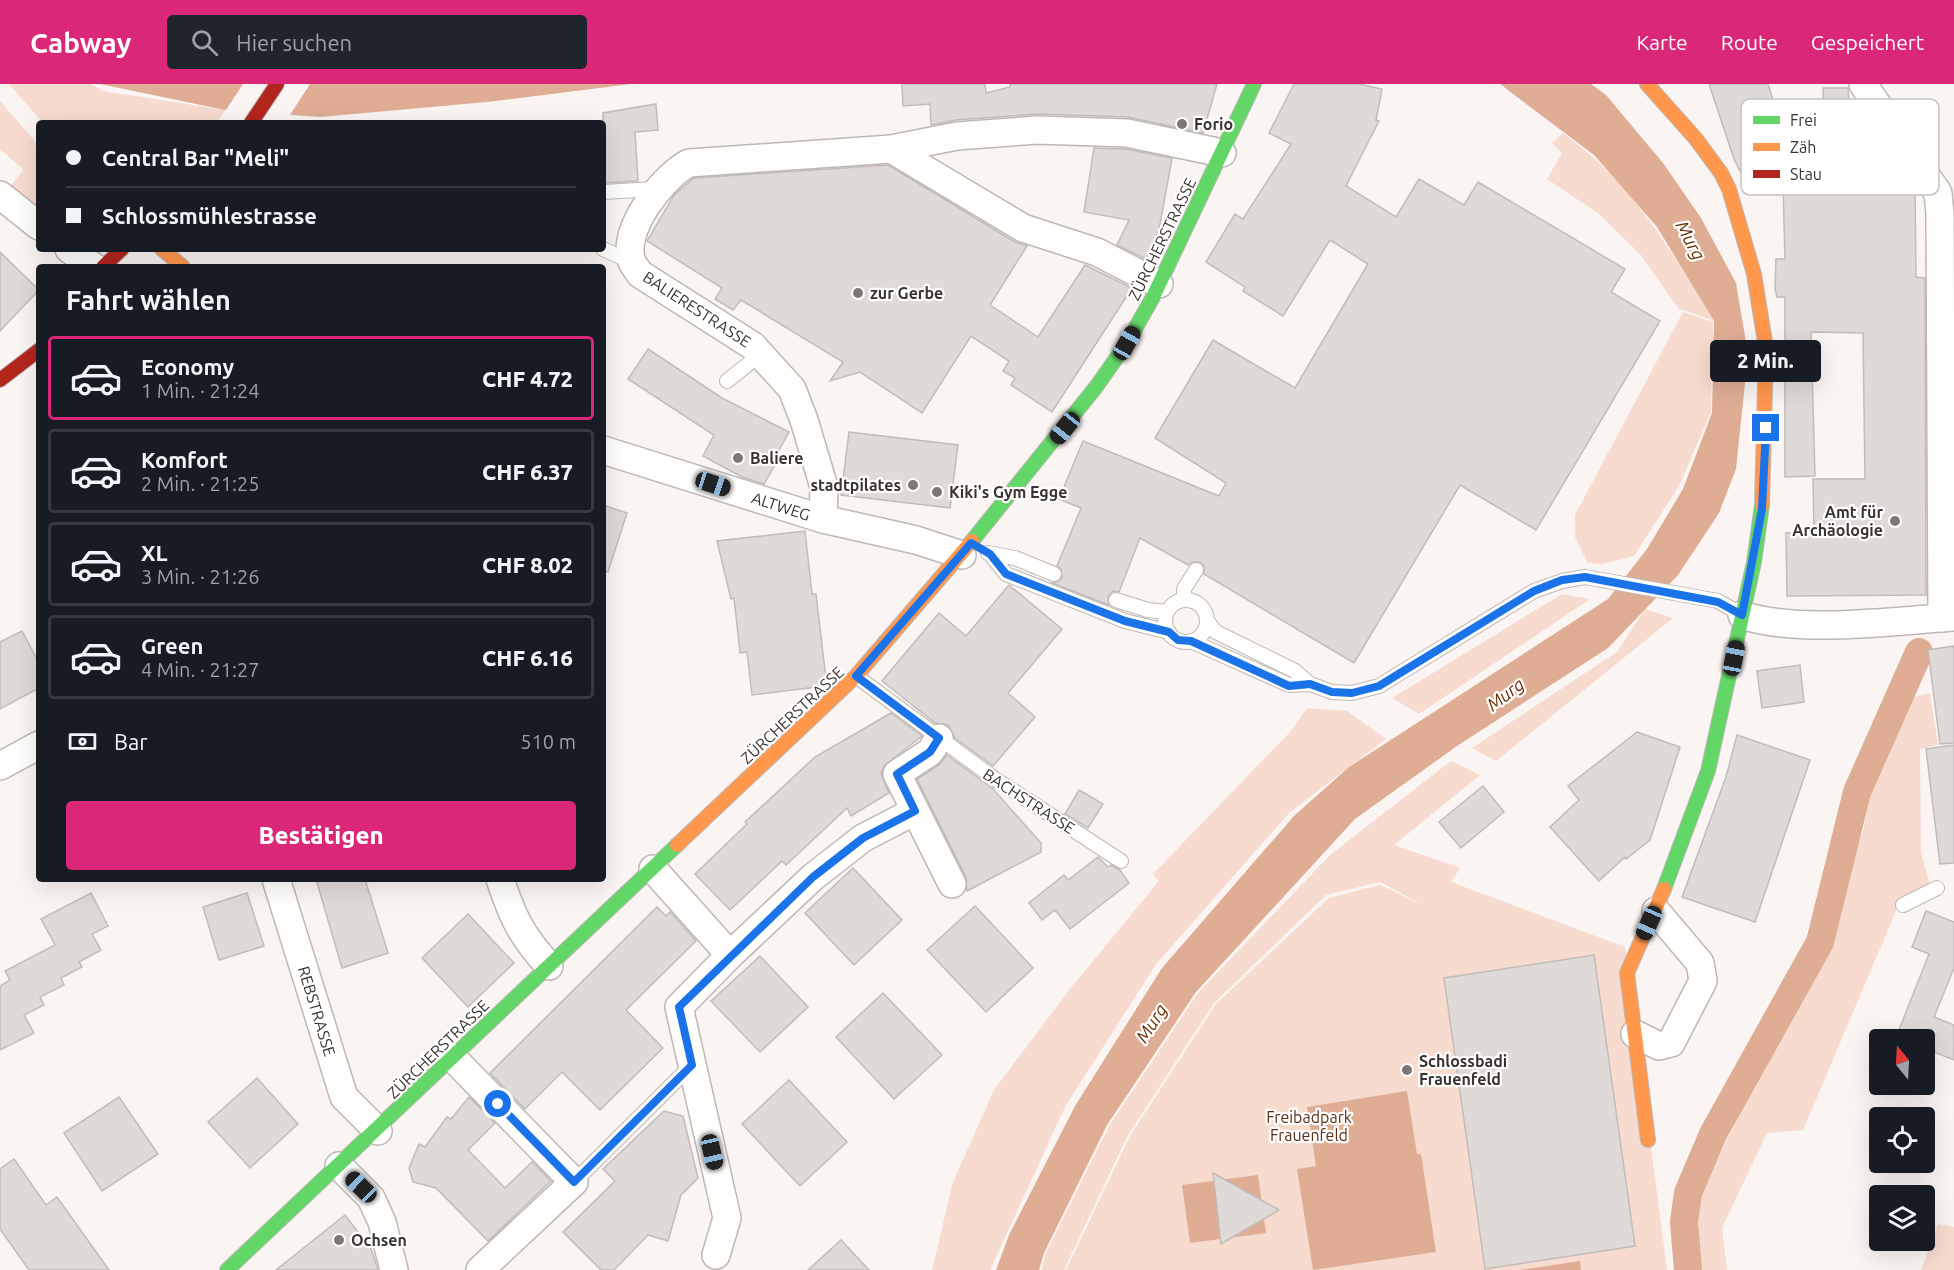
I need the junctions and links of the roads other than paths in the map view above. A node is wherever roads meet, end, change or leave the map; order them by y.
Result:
1 (277, 84) edge
2 (1254, 84) edge
3 (1647, 84) edge
4 (1863, 84) edge
5 (1873, 99) edge
6 (253, 120) edge
7 (891, 149) junction
8 (1222, 153) junction
9 (657, 189) junction
10 (606, 192) edge
11 (0, 195) edge
12 (1938, 195) edge
13 (36, 224) edge
14 (606, 250) edge
15 (73, 252) edge
16 (119, 252) edge
17 (169, 252) edge
18 (632, 262) junction
19 (90, 264) edge
20 (106, 264) edge
21 (180, 264) edge
22 (1159, 284) junction
23 (36, 352) edge
24 (762, 353) junction
25 (0, 380) edge
26 (727, 381) dead end
27 (606, 451) edge
28 (823, 519) junction
29 (966, 549) junction
30 (990, 554) junction
31 (1196, 570) dead end
32 (1054, 574) dead end
33 (1116, 600) dead end
34 (1184, 600) junction
35 (1167, 612) junction
36 (1742, 615) junction
37 (1948, 618) edge
38 (1207, 621) junction
39 (1169, 632) junction
40 (1191, 641) junction
41 (856, 676) junction
42 (1310, 684) junction
43 (939, 738) junction
44 (36, 747) edge
45 (0, 766) edge
46 (915, 811) junction
47 (1121, 861) dead end
48 (653, 869) junction
49 (277, 882) edge
50 (501, 882) edge
51 (952, 884) dead end
52 (1937, 888) dead end
53 (1903, 904) dead end
54 (1656, 911) junction
55 (730, 955) junction
56 (549, 966) junction
57 (1635, 1034) junction
58 (452, 1057) junction
59 (692, 1065) junction
60 (378, 1131) junction
61 (1648, 1140) dead end
62 (339, 1166) junction
63 (574, 1182) junction
64 (716, 1255) dead end
65 (227, 1270) edge
66 (394, 1270) edge
67 (480, 1270) edge

1 - 6 main road
2 - 8 main road, ZÜRCHERSTRASSE
3 - 36 main road
4 - 5 street
7 - 8 street, BALIERESTRASSE
7 - 9 street, BALIERESTRASSE
7 - 22 street
8 - 22 main road, ZÜRCHERSTRASSE
9 - 10 lane
9 - 18 street, BALIERESTRASSE
11 - 13 street
12 - 37 street
14 - 18 lane
15 - 19 street
16 - 20 main road
17 - 21 main road
18 - 24 street, BALIERESTRASSE
22 - 29 main road, ZÜRCHERSTRASSE
23 - 25 main road
24 - 26 lane
24 - 28 street, BALIERESTRASSE
27 - 28 street, ALTWEG
28 - 29 street, ALTWEG
29 - 30 lane
29 - 41 main road, ZÜRCHERSTRASSE
30 - 32 lane
30 - 39 lane
31 - 34 lane
33 - 35 lane
34 - 35 lane
34 - 38 lane
35 - 39 lane
36 - 37 street
36 - 42 lane
36 - 54 main road
38 - 40 lane
38 - 42 lane
39 - 40 lane
40 - 42 lane
41 - 43 lane, BACHSTRASSE
41 - 48 main road, ZÜRCHERSTRASSE
43 - 46 street
43 - 47 lane, BACHSTRASSE
44 - 45 street
46 - 51 street
46 - 55 street
48 - 55 street
48 - 56 main road, ZÜRCHERSTRASSE
49 - 60 street, REBSTRASSE
50 - 56 street
52 - 53 lane
54 - 57 main road
54 - 57 street
55 - 59 street
56 - 58 main road, ZÜRCHERSTRASSE
57 - 61 main road
58 - 60 main road, ZÜRCHERSTRASSE
58 - 63 street
59 - 63 lane
59 - 64 street
60 - 62 main road, ZÜRCHERSTRASSE
62 - 65 main road, ZÜRCHERSTRASSE
62 - 66 street
63 - 67 street

